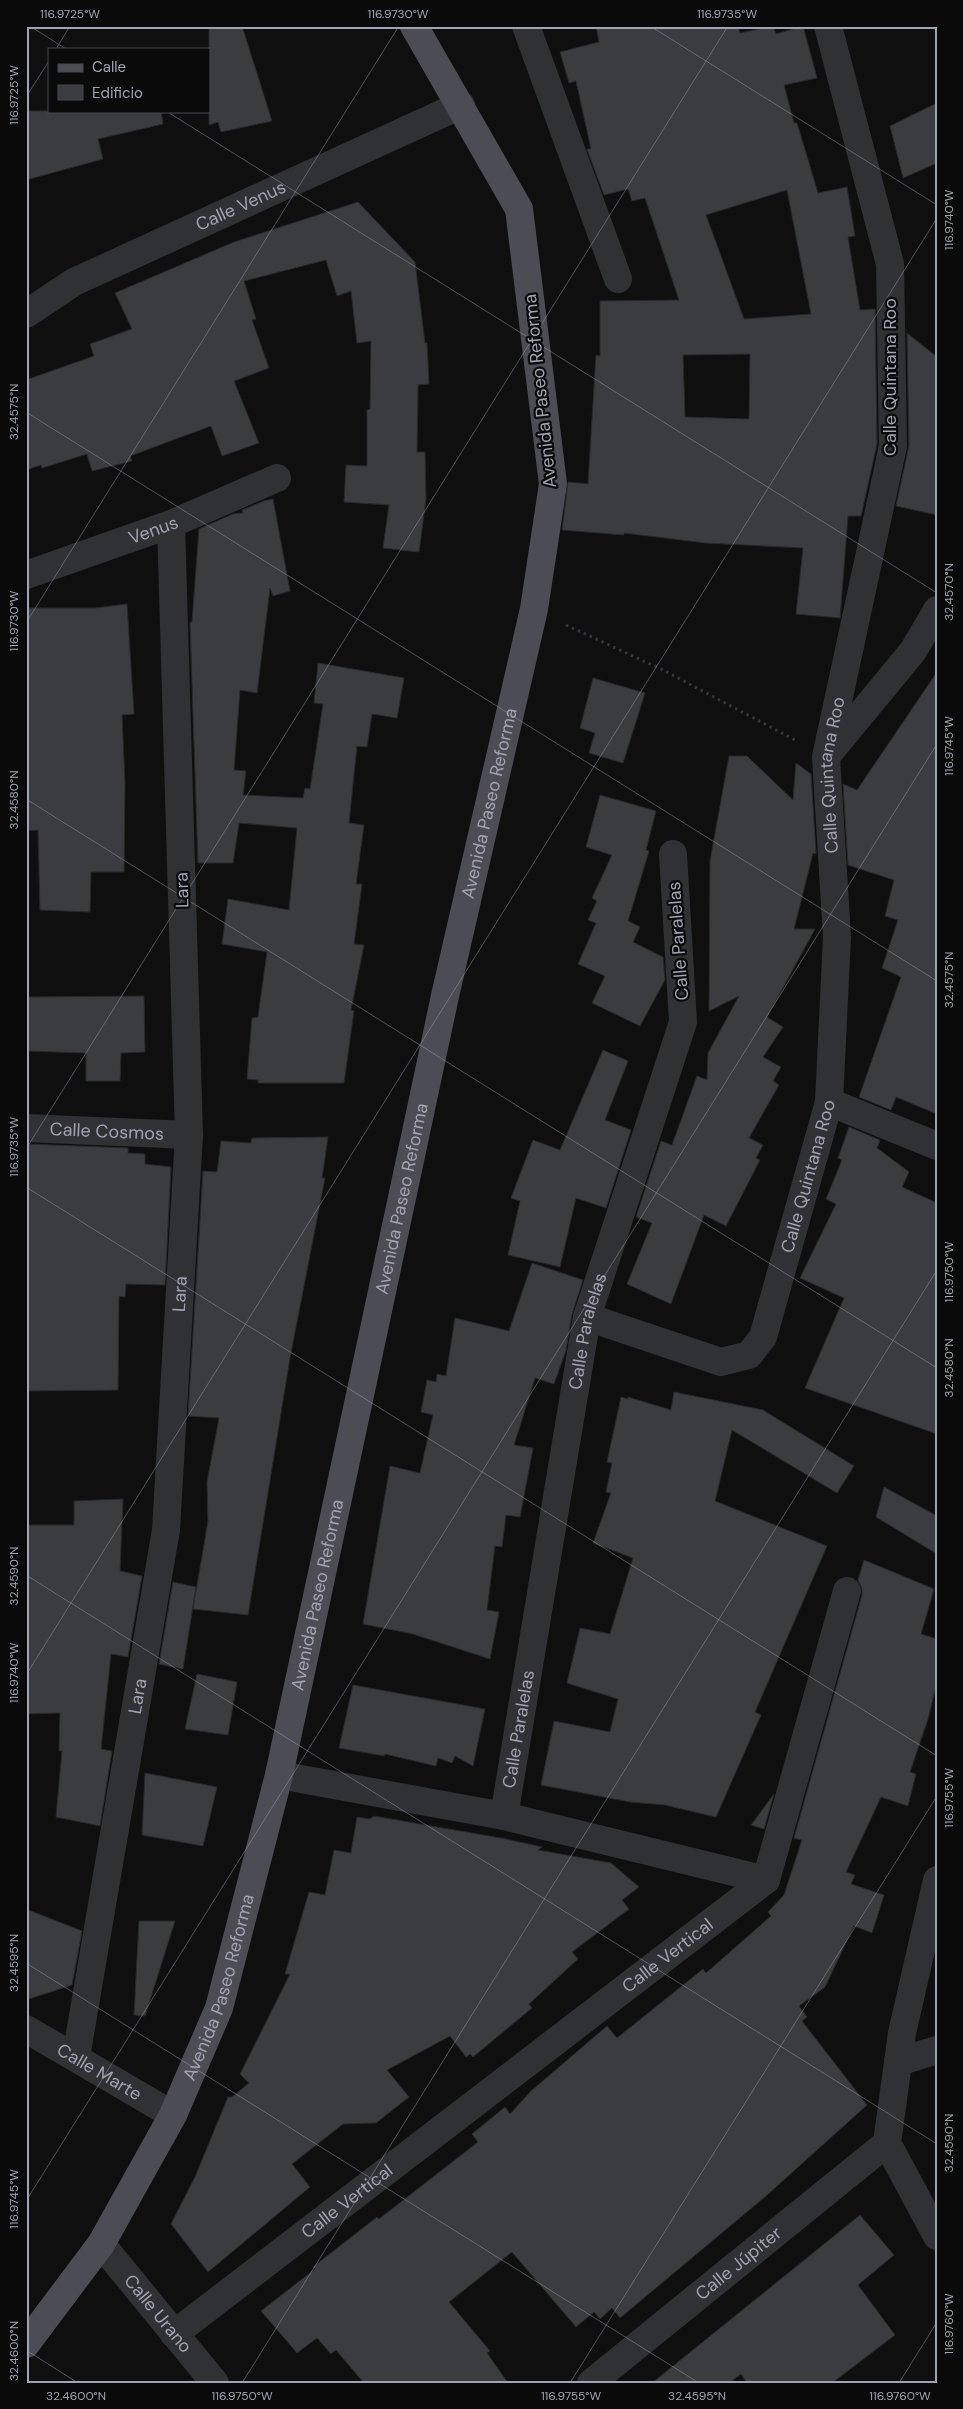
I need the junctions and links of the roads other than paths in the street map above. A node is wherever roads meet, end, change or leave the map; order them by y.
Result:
1 (414, 26) edge
2 (526, 26) edge
3 (828, 26) edge
4 (461, 105) junction
5 (618, 279) dead end
6 (26, 314) edge
7 (277, 478) dead end
8 (171, 524) junction
9 (26, 575) edge
10 (937, 610) edge
11 (826, 757) junction
12 (672, 854) dead end
13 (829, 1102) junction
14 (26, 1128) edge
15 (189, 1135) junction
16 (937, 1146) edge
17 (588, 1317) junction
18 (847, 1591) dead end
19 (280, 1775) junction
20 (504, 1816) junction
21 (766, 1880) junction
22 (937, 1880) edge
23 (26, 2029) edge
24 (937, 2050) edge
25 (76, 2057) junction
26 (898, 2062) junction
27 (174, 2115) junction
28 (887, 2143) junction
29 (937, 2236) edge
30 (101, 2244) junction
31 (174, 2334) junction
32 (26, 2344) edge
33 (214, 2383) edge
34 (591, 2383) edge

1 - 4 main road, Avenida Paseo Reforma
2 - 5 street
3 - 11 street, Calle Quintana Roo
4 - 6 street, Calle Venus
4 - 19 main road, Avenida Paseo Reforma
7 - 8 street, Venus
8 - 9 street, Venus
8 - 15 street, Lara
10 - 11 street
11 - 13 street, Calle Quintana Roo
12 - 17 street, Calle Paralelas
13 - 16 street
13 - 17 street, Calle Quintana Roo
14 - 15 street, Calle Cosmos
15 - 25 street, Lara
17 - 20 street, Calle Paralelas
18 - 21 street
19 - 20 street
19 - 27 main road, Avenida Paseo Reforma
20 - 21 street
21 - 31 street, Calle Vertical
22 - 26 street
23 - 25 street, Calle Marte
24 - 26 street
25 - 27 street, Calle Marte
26 - 28 street
27 - 30 main road, Avenida Paseo Reforma
28 - 29 street
28 - 34 street, Calle Júpiter
30 - 31 street, Calle Urano
30 - 32 main road, Avenida Paseo Reforma
31 - 33 street, Calle Urano

